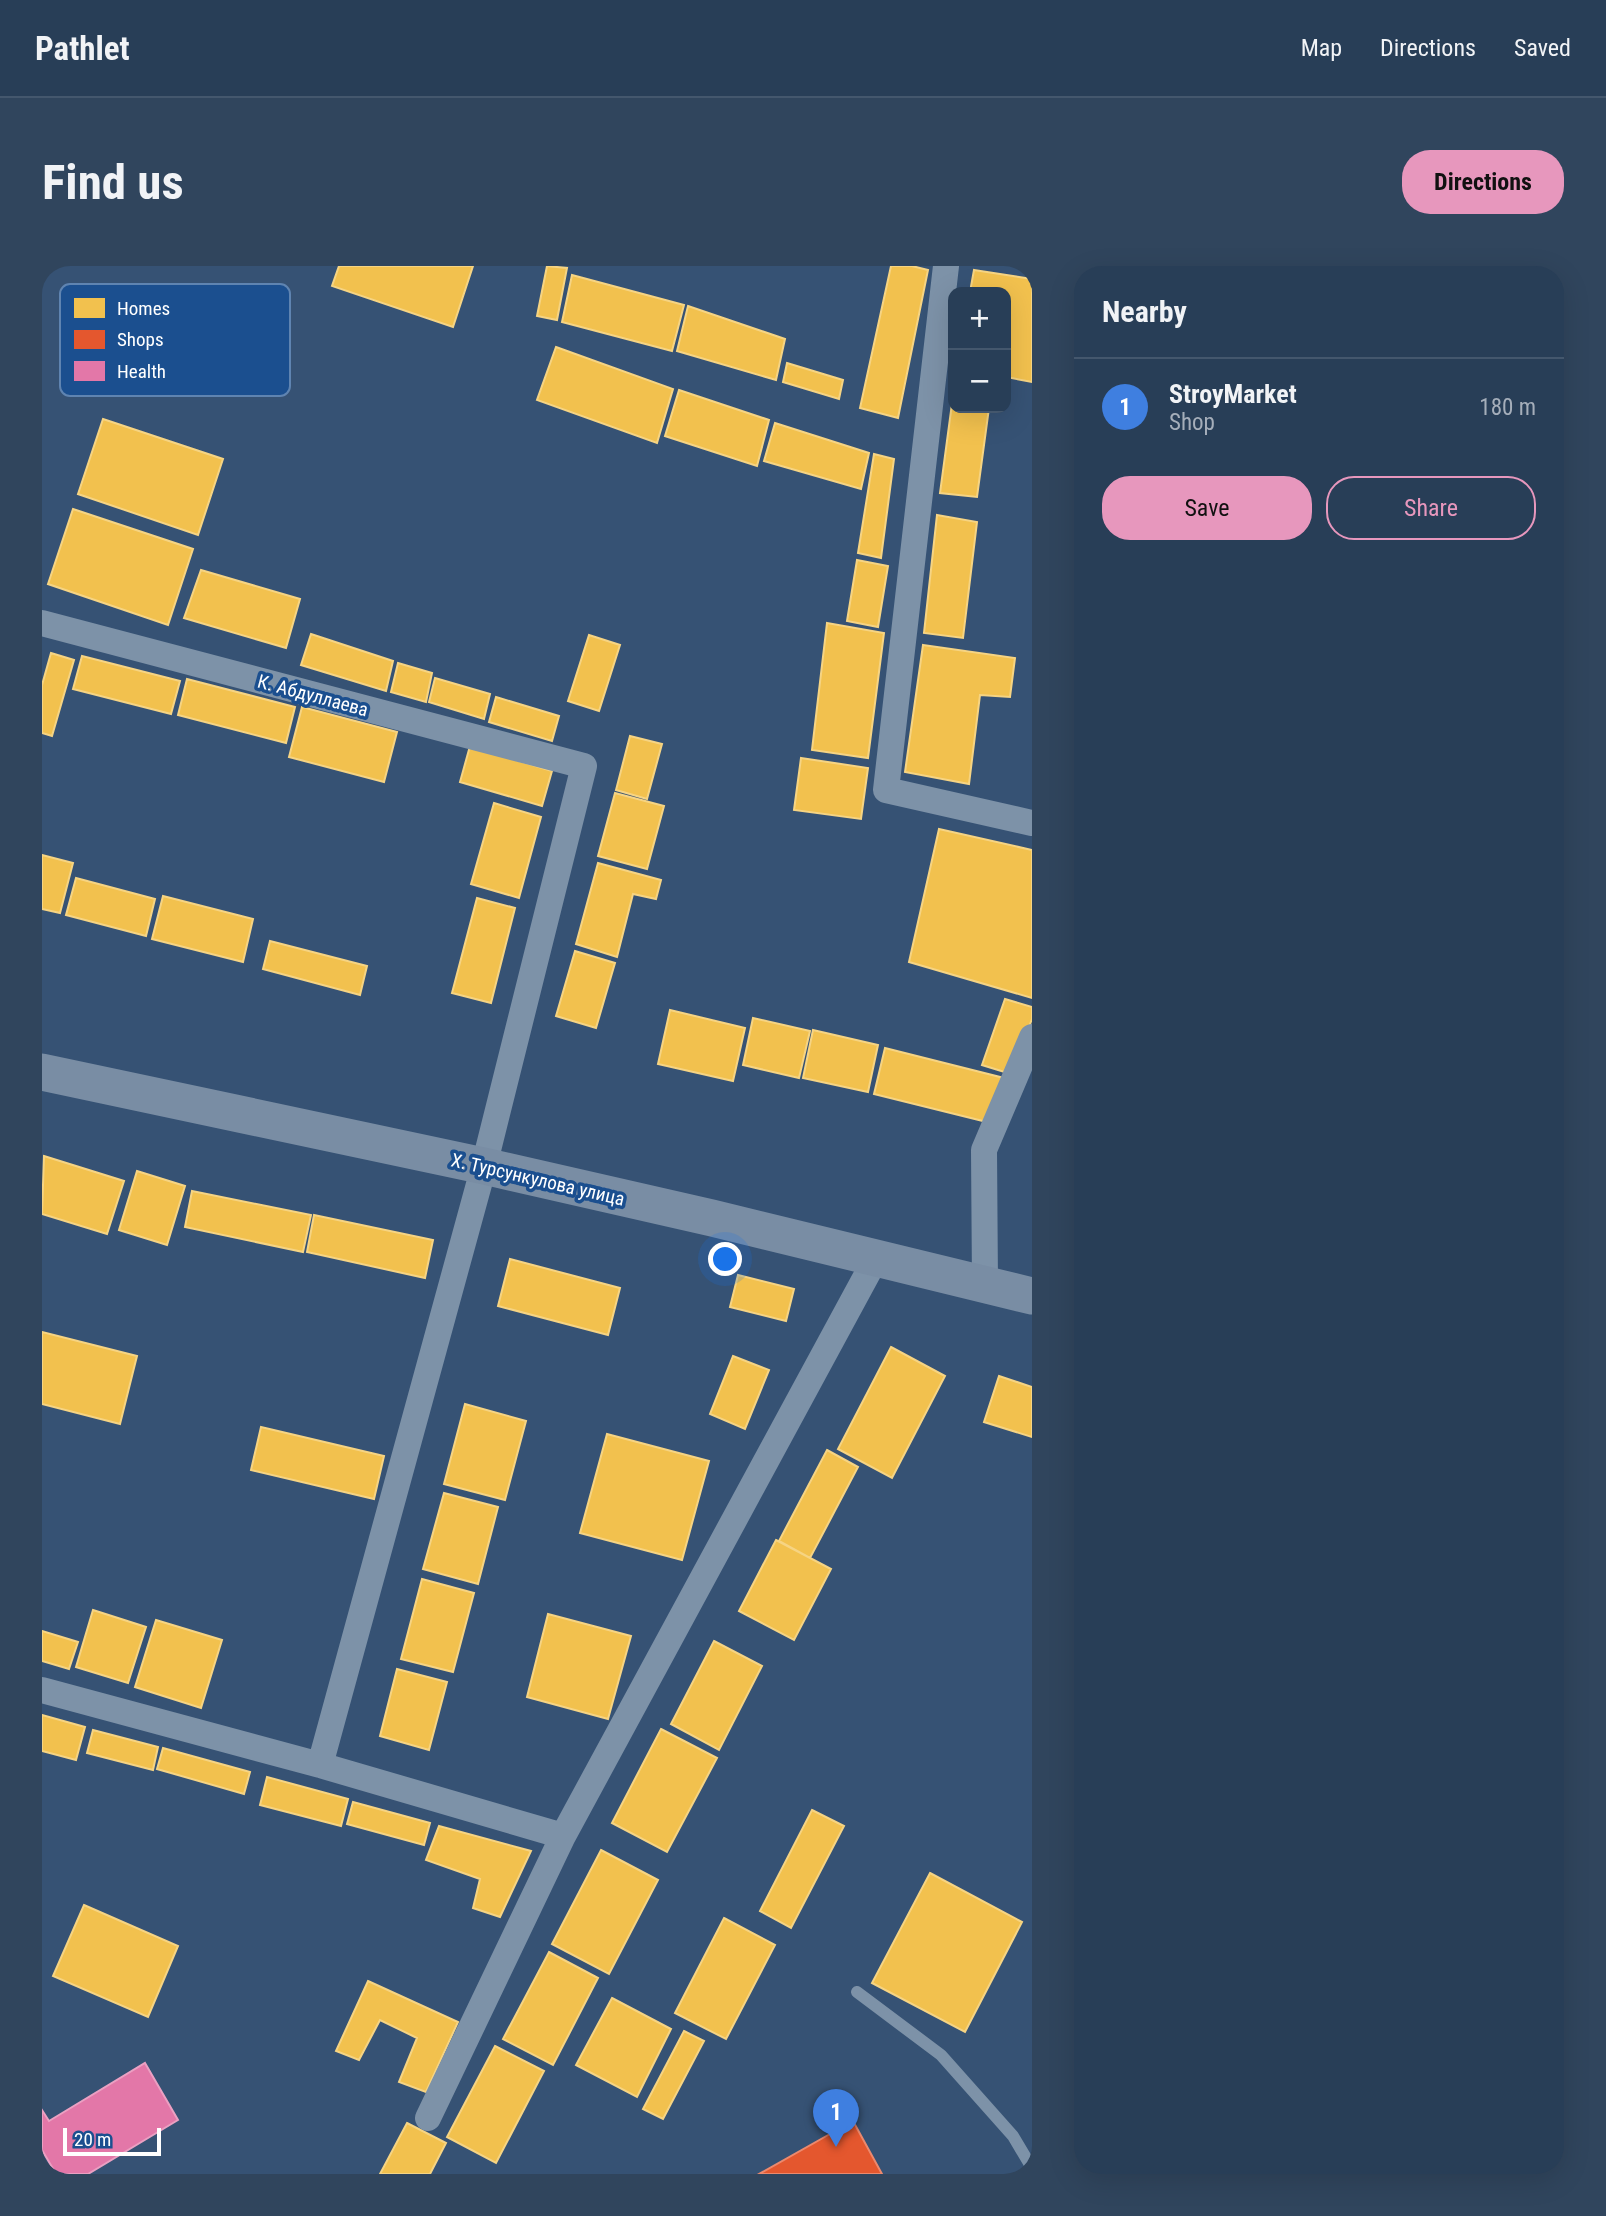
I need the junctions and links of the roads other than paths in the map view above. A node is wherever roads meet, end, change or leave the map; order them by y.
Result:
1 (946, 266) edge
2 (42, 623) edge
3 (1032, 823) edge
4 (1032, 1037) edge
5 (42, 1072) edge
6 (484, 1166) junction
7 (876, 1258) junction
8 (985, 1285) junction
9 (1032, 1296) edge
10 (42, 1690) edge
11 (320, 1765) junction
12 (563, 1836) junction
13 (857, 1992) dead end
14 (428, 2118) dead end
15 (1032, 2168) edge

1 - 3 street
2 - 6 street, К. Абдуллаева
4 - 8 street
5 - 6 street, Х. Турсункулова улица
6 - 7 street, Х. Турсункулова улица
6 - 11 street
7 - 8 street, Х. Турсункулова улица
7 - 12 street
8 - 9 street, Х. Турсункулова улица
10 - 11 street
11 - 12 street
12 - 14 street
13 - 15 lane

